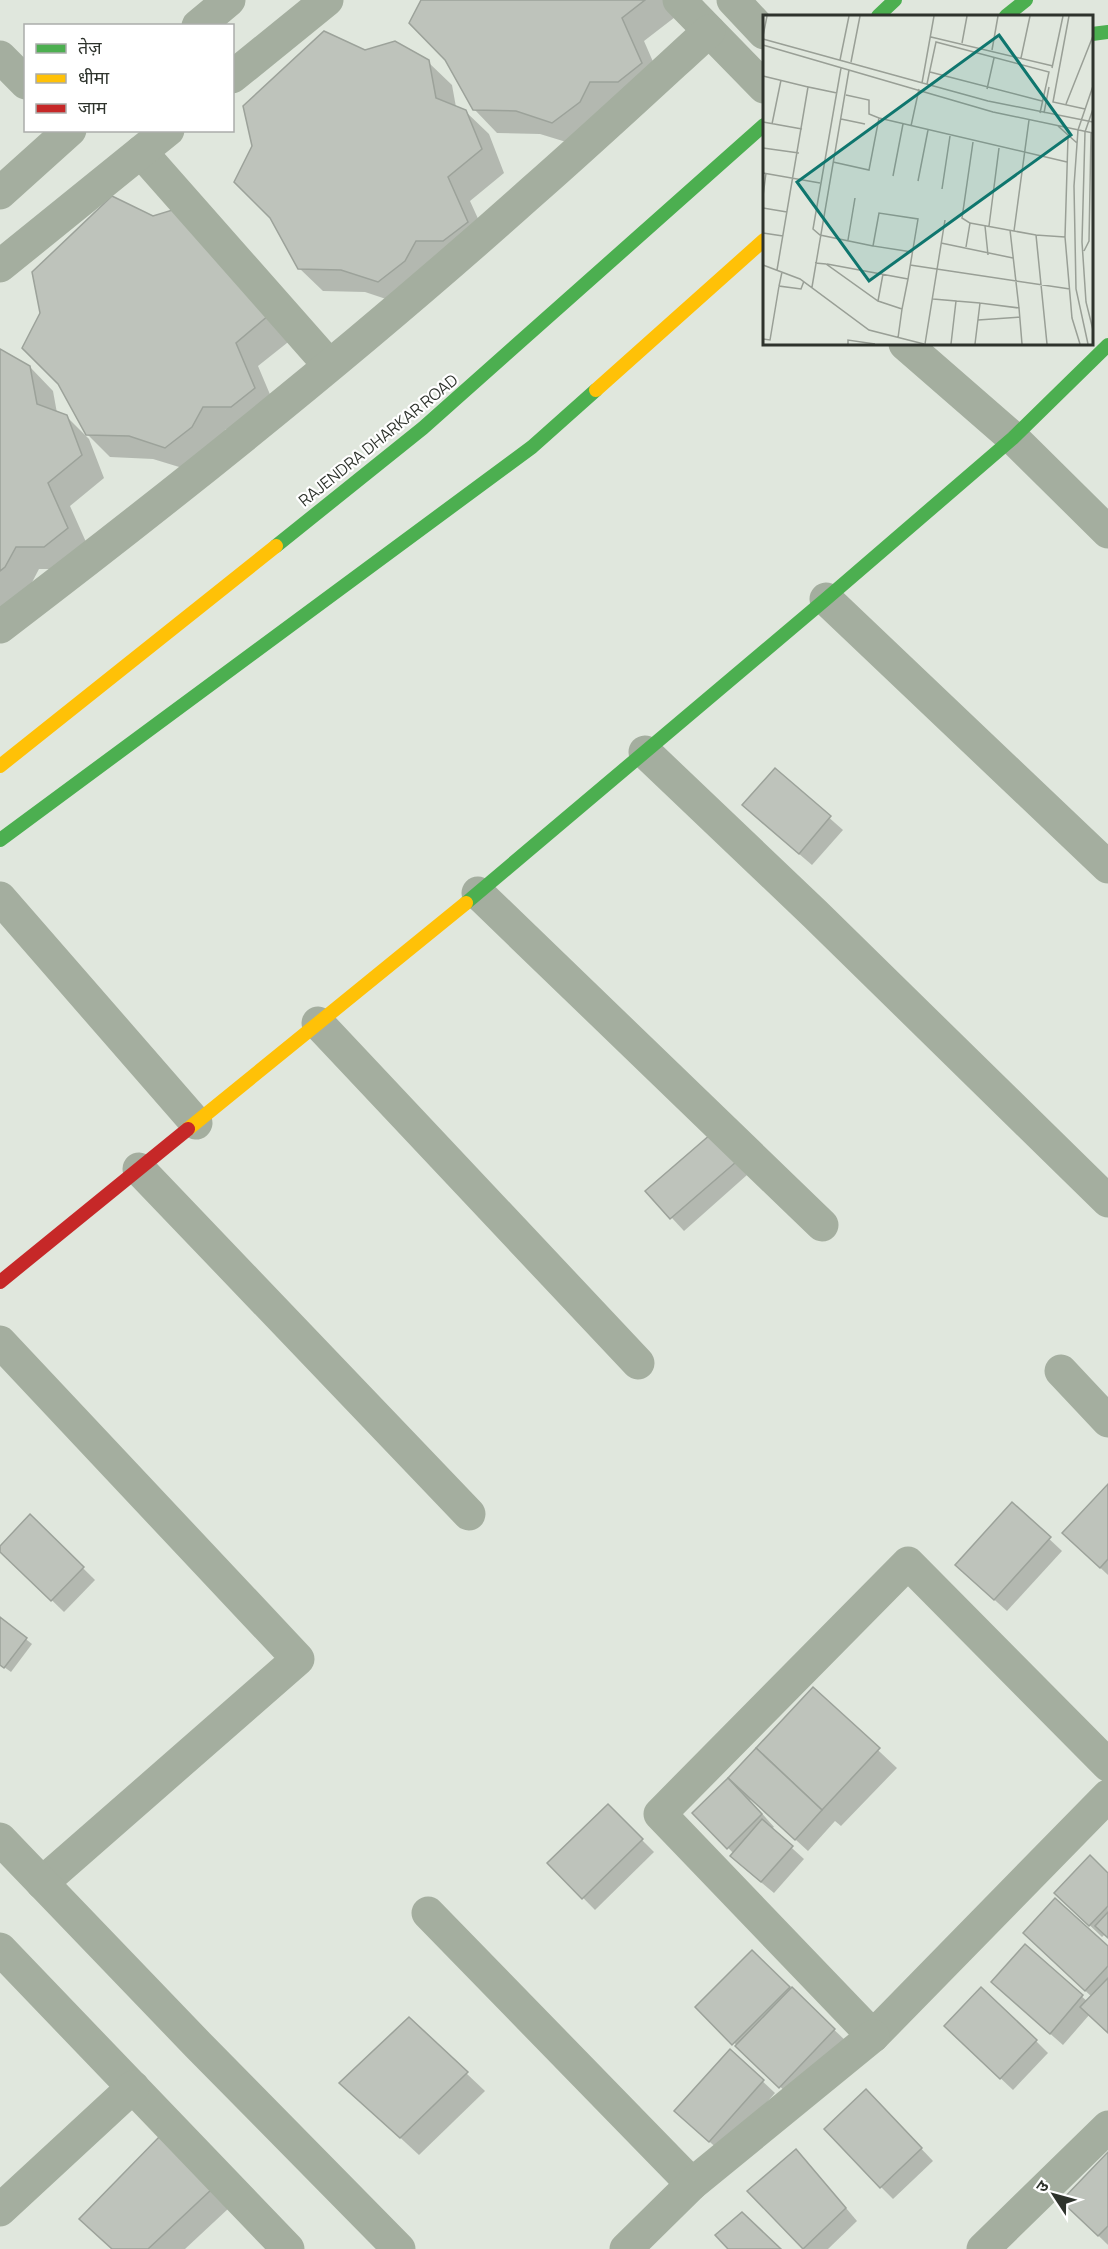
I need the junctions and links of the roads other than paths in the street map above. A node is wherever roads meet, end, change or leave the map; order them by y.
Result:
1 (229, 0) edge
2 (327, 0) edge
3 (680, 0) edge
4 (733, 0) edge
5 (895, 0) edge
6 (1026, 0) edge
7 (879, 15) edge
8 (1007, 15) edge
9 (200, 24) edge
10 (709, 31) junction
11 (763, 31) edge
12 (1108, 32) edge
13 (1093, 34) edge
14 (0, 57) edge
15 (234, 75) edge
16 (24, 81) edge
17 (763, 85) edge
18 (763, 127) edge
19 (68, 132) edge
20 (166, 132) edge
21 (141, 152) junction
22 (0, 193) edge
23 (763, 242) edge
24 (0, 266) edge
25 (906, 345) edge
26 (1108, 345) edge
27 (329, 365) junction
28 (1013, 438) junction
29 (1108, 532) edge
30 (826, 599) junction
31 (0, 627) edge
32 (645, 752) junction
33 (0, 766) edge
34 (0, 840) edge
35 (1108, 867) edge
36 (478, 893) junction
37 (0, 898) edge
38 (318, 1023) junction
39 (196, 1123) junction
40 (139, 1169) junction
41 (1108, 1201) edge
42 (822, 1226) dead end
43 (0, 1282) edge
44 (0, 1342) edge
45 (638, 1363) dead end
46 (1061, 1371) dead end
47 (1108, 1421) edge
48 (469, 1514) dead end
49 (1108, 1765) edge
50 (1108, 1796) edge
51 (0, 1839) edge
52 (42, 1883) junction
53 (428, 1913) dead end
54 (0, 1949) edge
55 (873, 2036) junction
56 (134, 2087) junction
57 (1108, 2127) edge
58 (693, 2184) junction
59 (0, 2210) edge
60 (288, 2249) edge
61 (399, 2249) edge
62 (626, 2249) edge
63 (983, 2249) edge

1 - 9 street
2 - 15 street
3 - 10 street
4 - 11 street
5 - 7 main road
6 - 8 main road
10 - 17 street
10 - 27 street
12 - 13 main road
14 - 16 street
18 - 33 main road, RAJENDRA DHARKAR ROAD
19 - 22 street
20 - 21 street
21 - 24 street
21 - 27 street
23 - 34 main road
25 - 28 street
26 - 28 main road
27 - 31 street
28 - 29 street
28 - 30 main road
30 - 32 main road
30 - 35 street
32 - 36 main road
32 - 41 street
36 - 38 main road
36 - 42 street
37 - 39 street
38 - 39 main road
38 - 45 street
39 - 40 main road
40 - 43 main road
40 - 48 street
44 - 52 street
46 - 47 street
49 - 55 street
50 - 55 street
51 - 52 street
52 - 61 street
53 - 58 street
54 - 56 street
55 - 58 street
56 - 59 street
56 - 60 street
57 - 63 street
58 - 62 street

